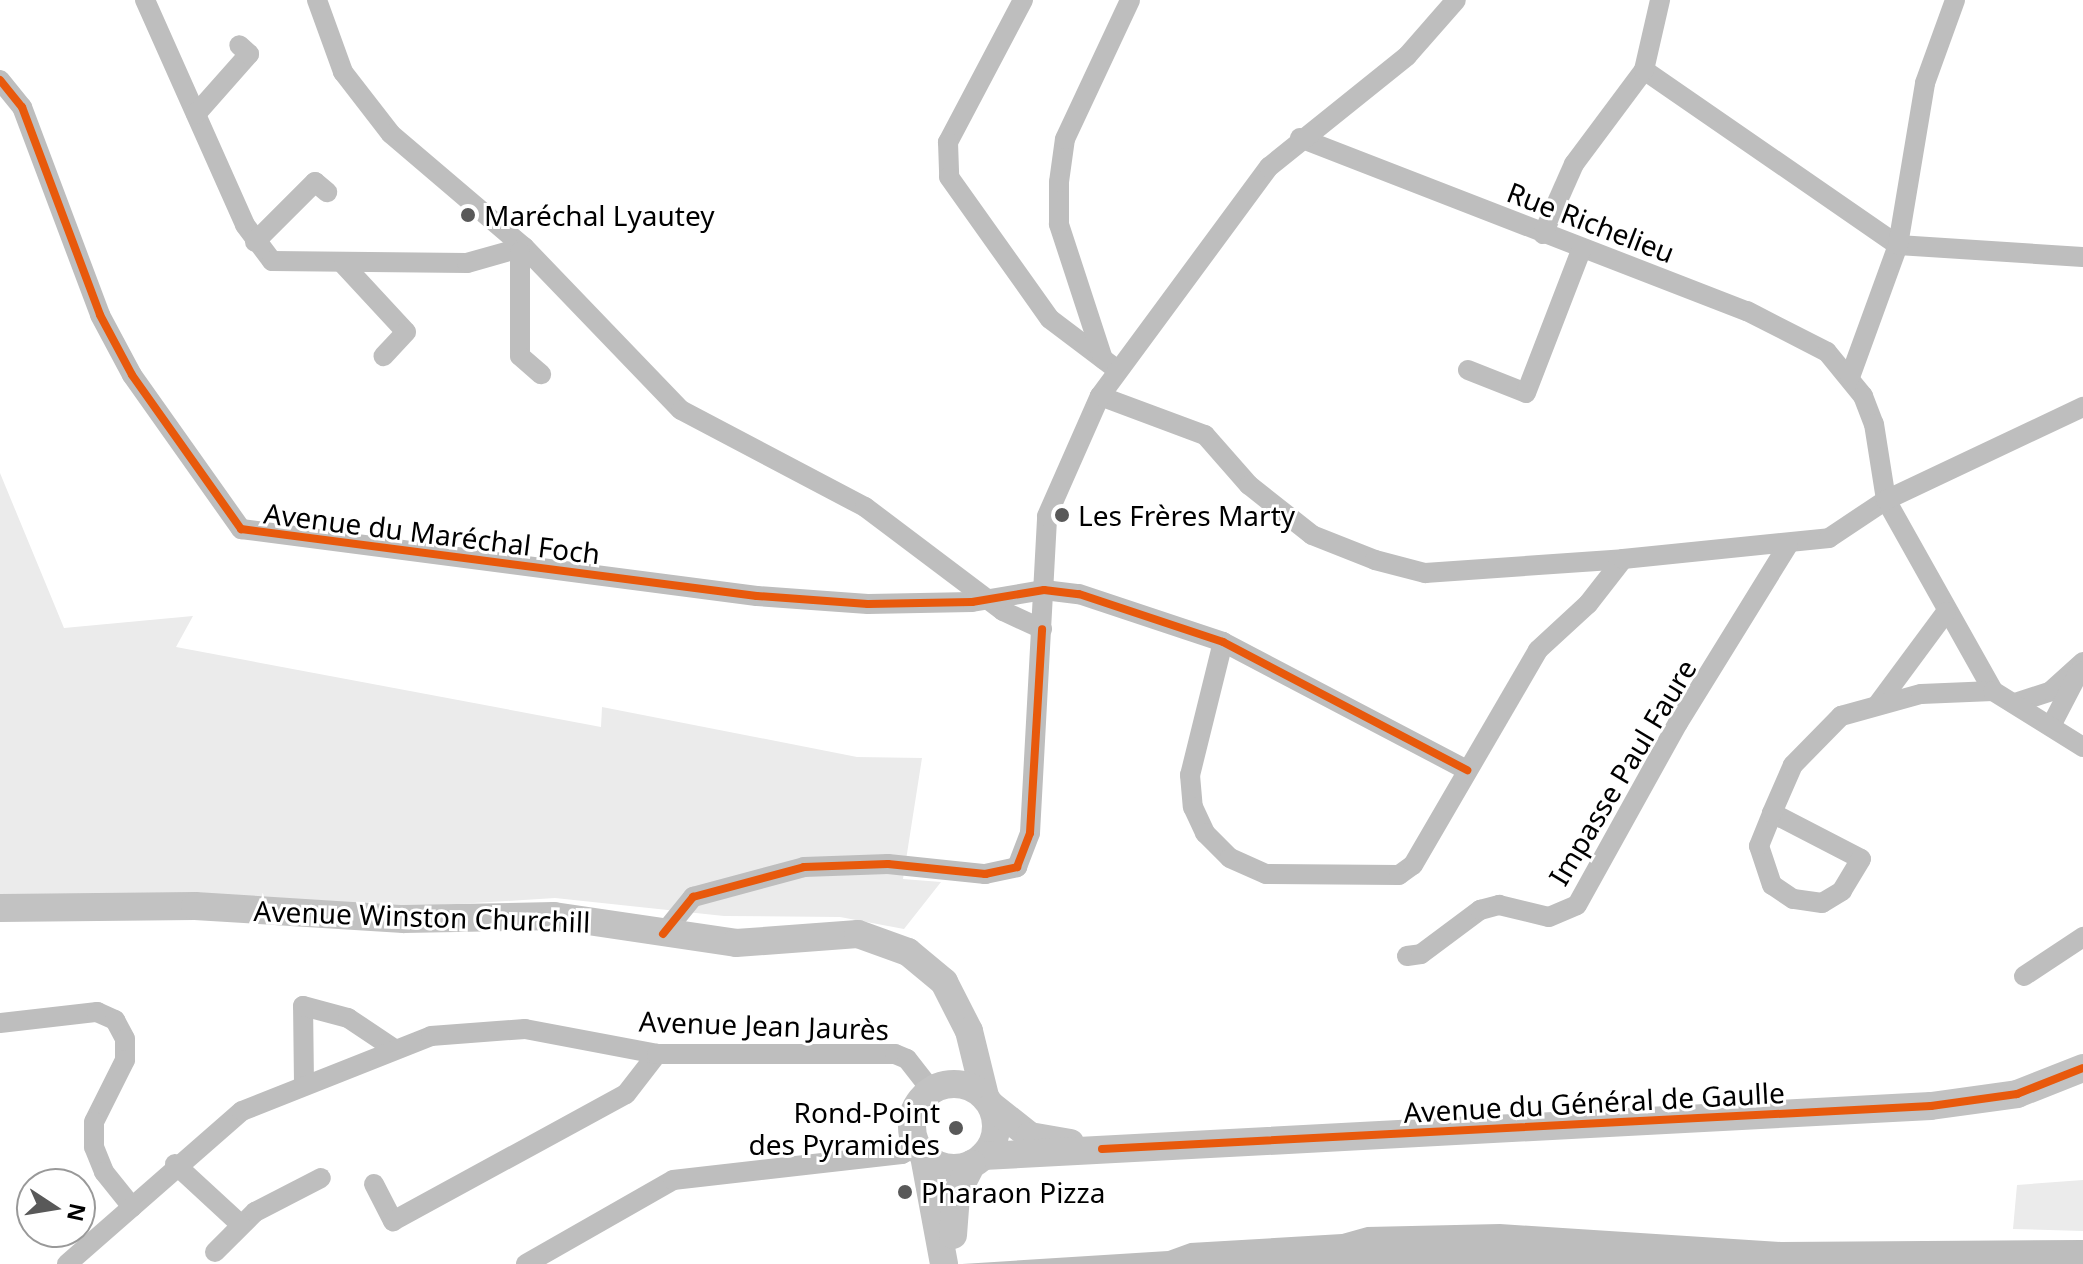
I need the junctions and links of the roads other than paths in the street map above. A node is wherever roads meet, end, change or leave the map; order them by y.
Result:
1 (145, 0) edge
2 (317, 0) edge
3 (1023, 0) edge
4 (1130, 0) edge
5 (1456, 0) edge
6 (1660, 0) edge
7 (1955, 0) edge
8 (239, 45) dead end
9 (1644, 70) junction
10 (0, 80) edge
11 (196, 114) junction
12 (1300, 138) junction
13 (327, 192) dead end
14 (1543, 234) junction
15 (255, 242) junction
16 (1898, 245) junction
17 (1582, 248) junction
18 (522, 250) junction
19 (2083, 257) edge
20 (344, 265) junction
21 (384, 356) dead end
22 (1109, 364) junction
23 (1468, 370) dead end
24 (541, 374) dead end
25 (1850, 377) junction
26 (1100, 396) junction
27 (2083, 407) edge
28 (1886, 500) junction
29 (1788, 545) junction
30 (1623, 559) junction
31 (1044, 590) junction
32 (988, 599) junction
33 (1946, 612) junction
34 (1042, 629) junction
35 (1223, 642) junction
36 (2083, 663) edge
37 (1993, 691) junction
38 (2015, 703) junction
39 (1878, 704) junction
40 (2052, 724) junction
41 (2083, 747) edge
42 (1467, 770) junction
43 (1772, 813) junction
44 (0, 908) edge
45 (663, 934) junction
46 (2083, 937) edge
47 (1407, 956) dead end
48 (2024, 976) dead end
49 (958, 1005) junction
50 (0, 1023) edge
51 (393, 1048) junction
52 (657, 1054) junction
53 (2083, 1068) edge
54 (304, 1084) junction
55 (937, 1087) junction
56 (988, 1101) junction
57 (1102, 1149) junction
58 (920, 1151) junction
59 (978, 1160) junction
60 (175, 1164) junction
61 (321, 1178) dead end
62 (374, 1184) dead end
63 (132, 1207) junction
64 (240, 1224) junction
65 (215, 1252) dead end
66 (950, 1263) edge
67 (67, 1264) edge
68 (526, 1264) edge

1 - 11 street
2 - 18 street
3 - 22 street
4 - 22 street
5 - 12 street
6 - 9 street
7 - 16 street
8 - 11 street
9 - 14 street
9 - 16 street
10 - 32 street, Avenue du Maréchal Foch
11 - 15 street
12 - 14 street, Rue Richelieu
12 - 22 street
13 - 15 street
14 - 17 street, Rue Richelieu
15 - 20 street
16 - 19 street
16 - 25 street
17 - 23 street
17 - 25 street, Rue Richelieu
18 - 20 street
18 - 24 street
18 - 32 street
20 - 21 street
22 - 26 street
25 - 28 street
26 - 30 street
26 - 31 street
27 - 28 street
28 - 29 street
28 - 33 street
29 - 30 street
29 - 47 street, Impasse Paul Faure
30 - 42 street
31 - 32 street, Avenue du Maréchal Foch
31 - 34 street
31 - 35 street, Avenue du Maréchal Foch
32 - 34 street
33 - 37 street
33 - 39 street
34 - 45 street
35 - 42 street, Avenue du Maréchal Foch
35 - 42 street
36 - 38 street
36 - 40 street
37 - 38 street
37 - 39 street
38 - 40 street
39 - 43 street
40 - 41 street
43 - 43 street
44 - 45 main road, Avenue Winston Churchill
45 - 49 main road, Avenue Winston Churchill
46 - 48 street
49 - 55 main road
49 - 56 main road, Avenue Winston Churchill
50 - 63 street
51 - 52 street, Avenue Jean Jaurès
51 - 54 street, Avenue Jean Jaurès
51 - 54 street
52 - 55 street, Avenue Jean Jaurès
52 - 62 street
53 - 57 main road, Avenue du Général de Gaulle
54 - 60 street, Avenue Jean Jaurès
55 - 56 main road
55 - 58 main road
56 - 57 main road, Avenue du Général de Gaulle
56 - 59 main road
57 - 59 main road, Avenue du Général de Gaulle
58 - 59 main road
58 - 66 main road
58 - 68 street
59 - 66 main road
60 - 63 street, Avenue Jean Jaurès
60 - 64 street
61 - 64 street
63 - 67 street, Avenue Jean Jaurès
64 - 65 street

